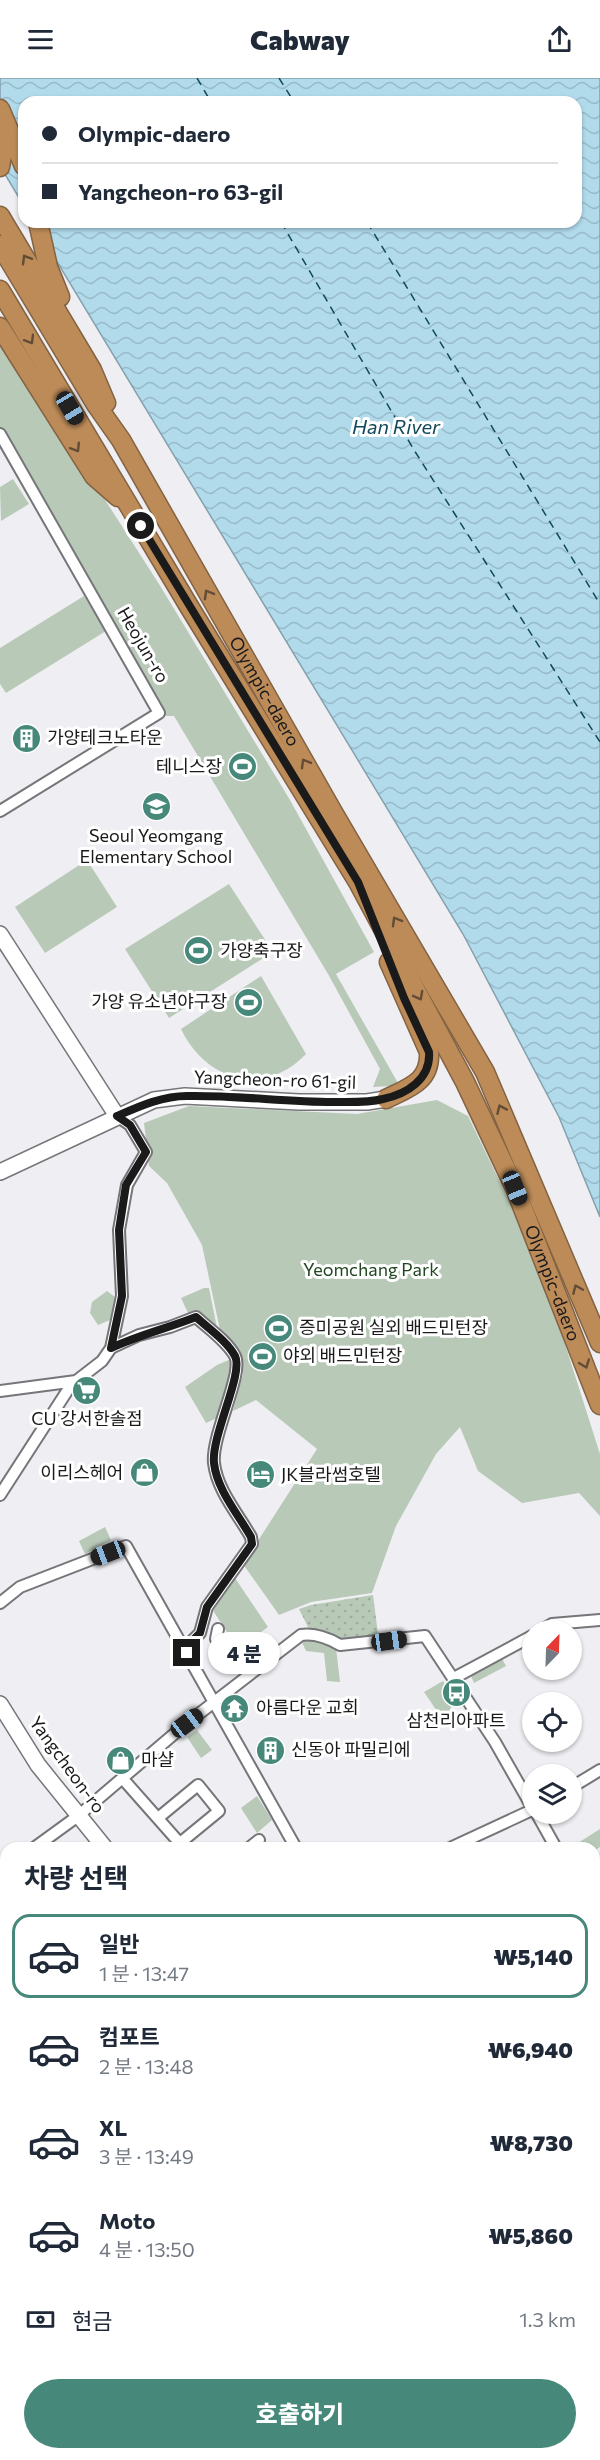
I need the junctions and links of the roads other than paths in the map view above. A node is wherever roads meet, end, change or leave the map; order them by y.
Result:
1 (0, 109) edge
2 (0, 134) edge
3 (18, 152) edge
4 (0, 167) edge
5 (0, 216) edge
6 (39, 228) edge
7 (0, 245) edge
8 (0, 290) edge
9 (0, 327) edge
10 (92, 370) junction
11 (0, 434) edge
12 (121, 440) junction
13 (129, 505) junction
14 (0, 811) edge
15 (358, 882) junction
16 (0, 934) edge
17 (386, 1099) joint
18 (117, 1116) junction
19 (0, 1172) edge
20 (600, 1343) edge
21 (111, 1348) junction
22 (76, 1381) junction
23 (0, 1391) edge
24 (600, 1405) edge
25 (0, 1495) edge
26 (0, 1603) edge
27 (600, 1620) edge
28 (582, 1622) edge
29 (522, 1641) edge
30 (187, 1653) junction
31 (454, 1678) junction
32 (216, 1701) junction
33 (0, 1704) edge
34 (600, 1770) edge
35 (123, 1779) junction
36 (582, 1781) edge
37 (522, 1790) edge
38 (522, 1813) edge
39 (78, 1816) junction
40 (158, 1818) junction
41 (543, 1824) edge
42 (260, 1839) dead end
43 (42, 1842) edge
44 (100, 1842) edge
45 (179, 1842) edge
46 (185, 1842) edge
47 (256, 1842) edge
48 (293, 1842) edge
49 (462, 1842) edge
50 (553, 1842) edge

1 - 3 highway
2 - 4 highway
10 -> 5 highway
6 - 10 highway
7 - 12 highway, Olympic-daero
8 -> 13 highway, Olympic-daero
9 -> 13 highway
10 - 12 highway
11 - 14 street, Heojun-ro
20 -> 12 highway, Olympic-daero
13 - 15 highway, Olympic-daero
15 - 17 highway
15 -> 24 highway, Olympic-daero
16 - 18 main road
17 - 18 main road, Yangcheon-ro 61-gil
18 - 19 main road, Yangcheon-ro 61-gil
18 - 21 street
21 - 22 street
21 - 30 street
22 - 23 street
22 - 25 street
26 - 30 street
27 - 28 street
29 - 31 street
30 - 32 street
31 - 32 street
31 - 37 street
32 - 35 street
32 - 48 street
33 - 39 main road, Yangcheon-ro
34 - 36 street
35 - 39 street
35 - 40 street
38 - 49 street
39 - 43 street
39 - 44 main road, Yangcheon-ro
40 - 45 street
40 - 46 street
41 - 50 street
42 - 47 street

